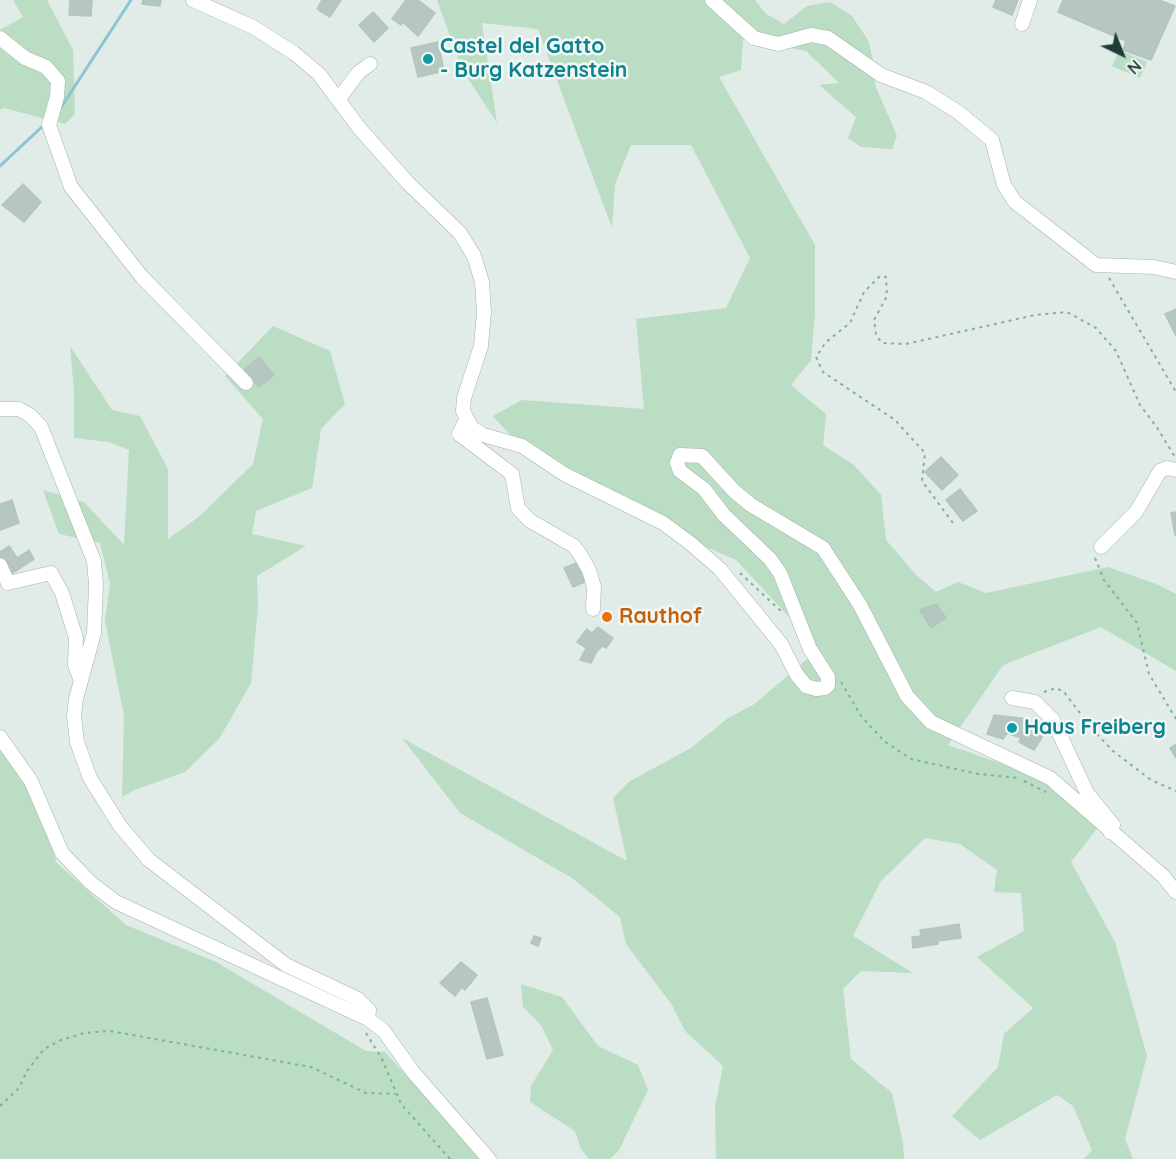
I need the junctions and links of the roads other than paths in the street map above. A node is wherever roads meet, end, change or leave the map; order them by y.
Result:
1 (193, 0) edge
2 (712, 0) edge
3 (1030, 0) edge
4 (1022, 24) dead end
5 (0, 38) edge
6 (370, 64) dead end
7 (338, 100) junction
8 (1176, 272) edge
9 (246, 383) dead end
10 (0, 409) edge
11 (466, 420) junction
12 (1176, 470) edge
13 (1101, 547) road end
14 (0, 565) edge
15 (593, 609) dead end
16 (81, 681) junction
17 (1012, 698) dead end
18 (0, 737) edge
19 (1110, 832) junction
20 (1176, 892) edge
21 (368, 1019) junction
22 (489, 1159) edge

1 - 7 street
2 - 8 street
3 - 4 street
5 - 9 street
6 - 7 street
7 - 11 street
10 - 16 street
11 - 15 street
11 - 19 street
12 - 13 street
14 - 16 street
16 - 21 street
17 - 19 street
18 - 21 street
19 - 20 street
21 - 22 street

